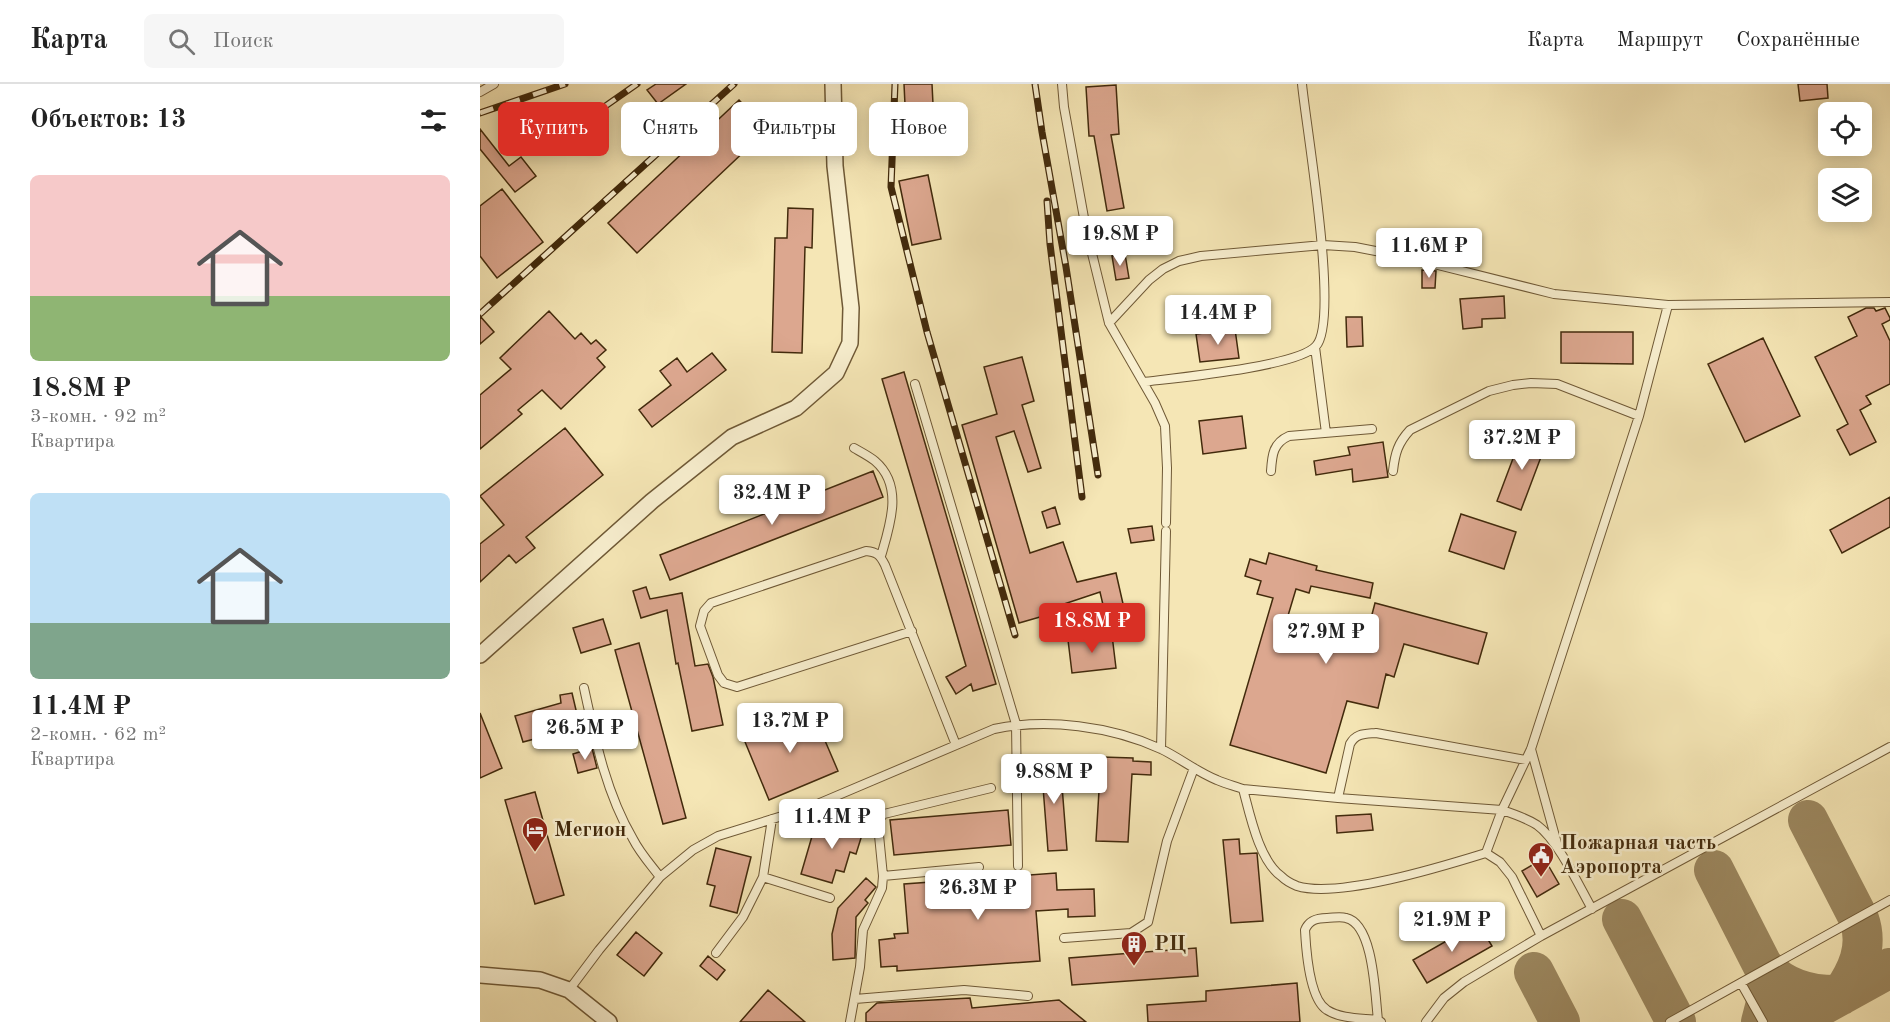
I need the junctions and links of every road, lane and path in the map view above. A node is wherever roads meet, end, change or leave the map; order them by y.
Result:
1 (494, 84) edge
2 (833, 84) edge
3 (1062, 84) edge
4 (1302, 84) edge
5 (480, 92) edge
6 (1323, 245) junction
7 (1890, 302) edge
8 (1668, 305) junction
9 (1109, 322) junction
10 (1315, 347) junction
11 (1143, 382) junction
12 (915, 384) dead end
13 (1639, 416) junction
14 (1372, 429) dead end
15 (1326, 433) junction
16 (854, 448) dead end
17 (1271, 471) dead end
18 (1393, 471) dead end
19 (881, 556) junction
20 (912, 631) junction
21 (480, 655) edge
22 (584, 688) dead end
23 (1016, 724) junction
24 (956, 745) junction
25 (1890, 747) edge
26 (1161, 749) junction
27 (1531, 749) junction
28 (1526, 760) junction
29 (1194, 768) junction
30 (991, 788) dead end
31 (1244, 789) junction
32 (1338, 798) junction
33 (1502, 810) junction
34 (772, 819) junction
35 (1559, 851) junction
36 (1486, 853) junction
37 (1018, 866) dead end
38 (979, 867) dead end
39 (883, 876) junction
40 (660, 877) junction
41 (763, 877) junction
42 (830, 898) dead end
43 (1890, 900) edge
44 (1592, 909) junction
45 (1541, 936) junction
46 (1064, 939) dead end
47 (716, 953) dead end
48 (480, 975) edge
49 (1740, 983) junction
50 (569, 990) junction
51 (1028, 996) dead end
52 (855, 999) junction
53 (1379, 1021) edge
54 (609, 1022) edge
55 (850, 1022) edge
56 (1426, 1022) edge
57 (1670, 1022) edge
58 (1763, 1022) edge

1 - 5 lane
2 - 21 street
3 - 9 lane
4 - 6 lane
6 - 8 lane
6 - 9 lane
6 - 10 lane
7 - 8 lane
8 - 13 lane
9 - 11 lane
10 - 11 lane
10 - 15 lane
11 - 26 lane
12 - 23 lane
13 - 18 lane
13 - 27 lane
14 - 15 lane
15 - 17 lane
16 - 19 lane
19 - 20 lane
19 - 20 lane
20 - 24 lane
22 - 40 lane
23 - 24 lane
23 - 26 lane
23 - 37 lane
24 - 34 lane
25 - 44 lane
26 - 29 lane
27 - 28 lane
27 - 35 lane
28 - 32 lane
28 - 33 lane
29 - 31 lane
29 - 46 lane
30 - 39 lane
31 - 32 lane
31 - 36 lane
32 - 33 lane
33 - 35 lane
33 - 36 lane
34 - 40 lane
34 - 41 lane
35 - 44 lane
36 - 45 lane
38 - 39 lane
39 - 52 lane
40 - 50 lane
41 - 42 lane
41 - 47 lane
43 - 49 lane
44 - 45 lane
45 - 56 lane
48 - 50 street
49 - 57 lane
49 - 58 lane
50 - 54 street
51 - 52 lane
52 - 55 lane
53 - 53 lane

